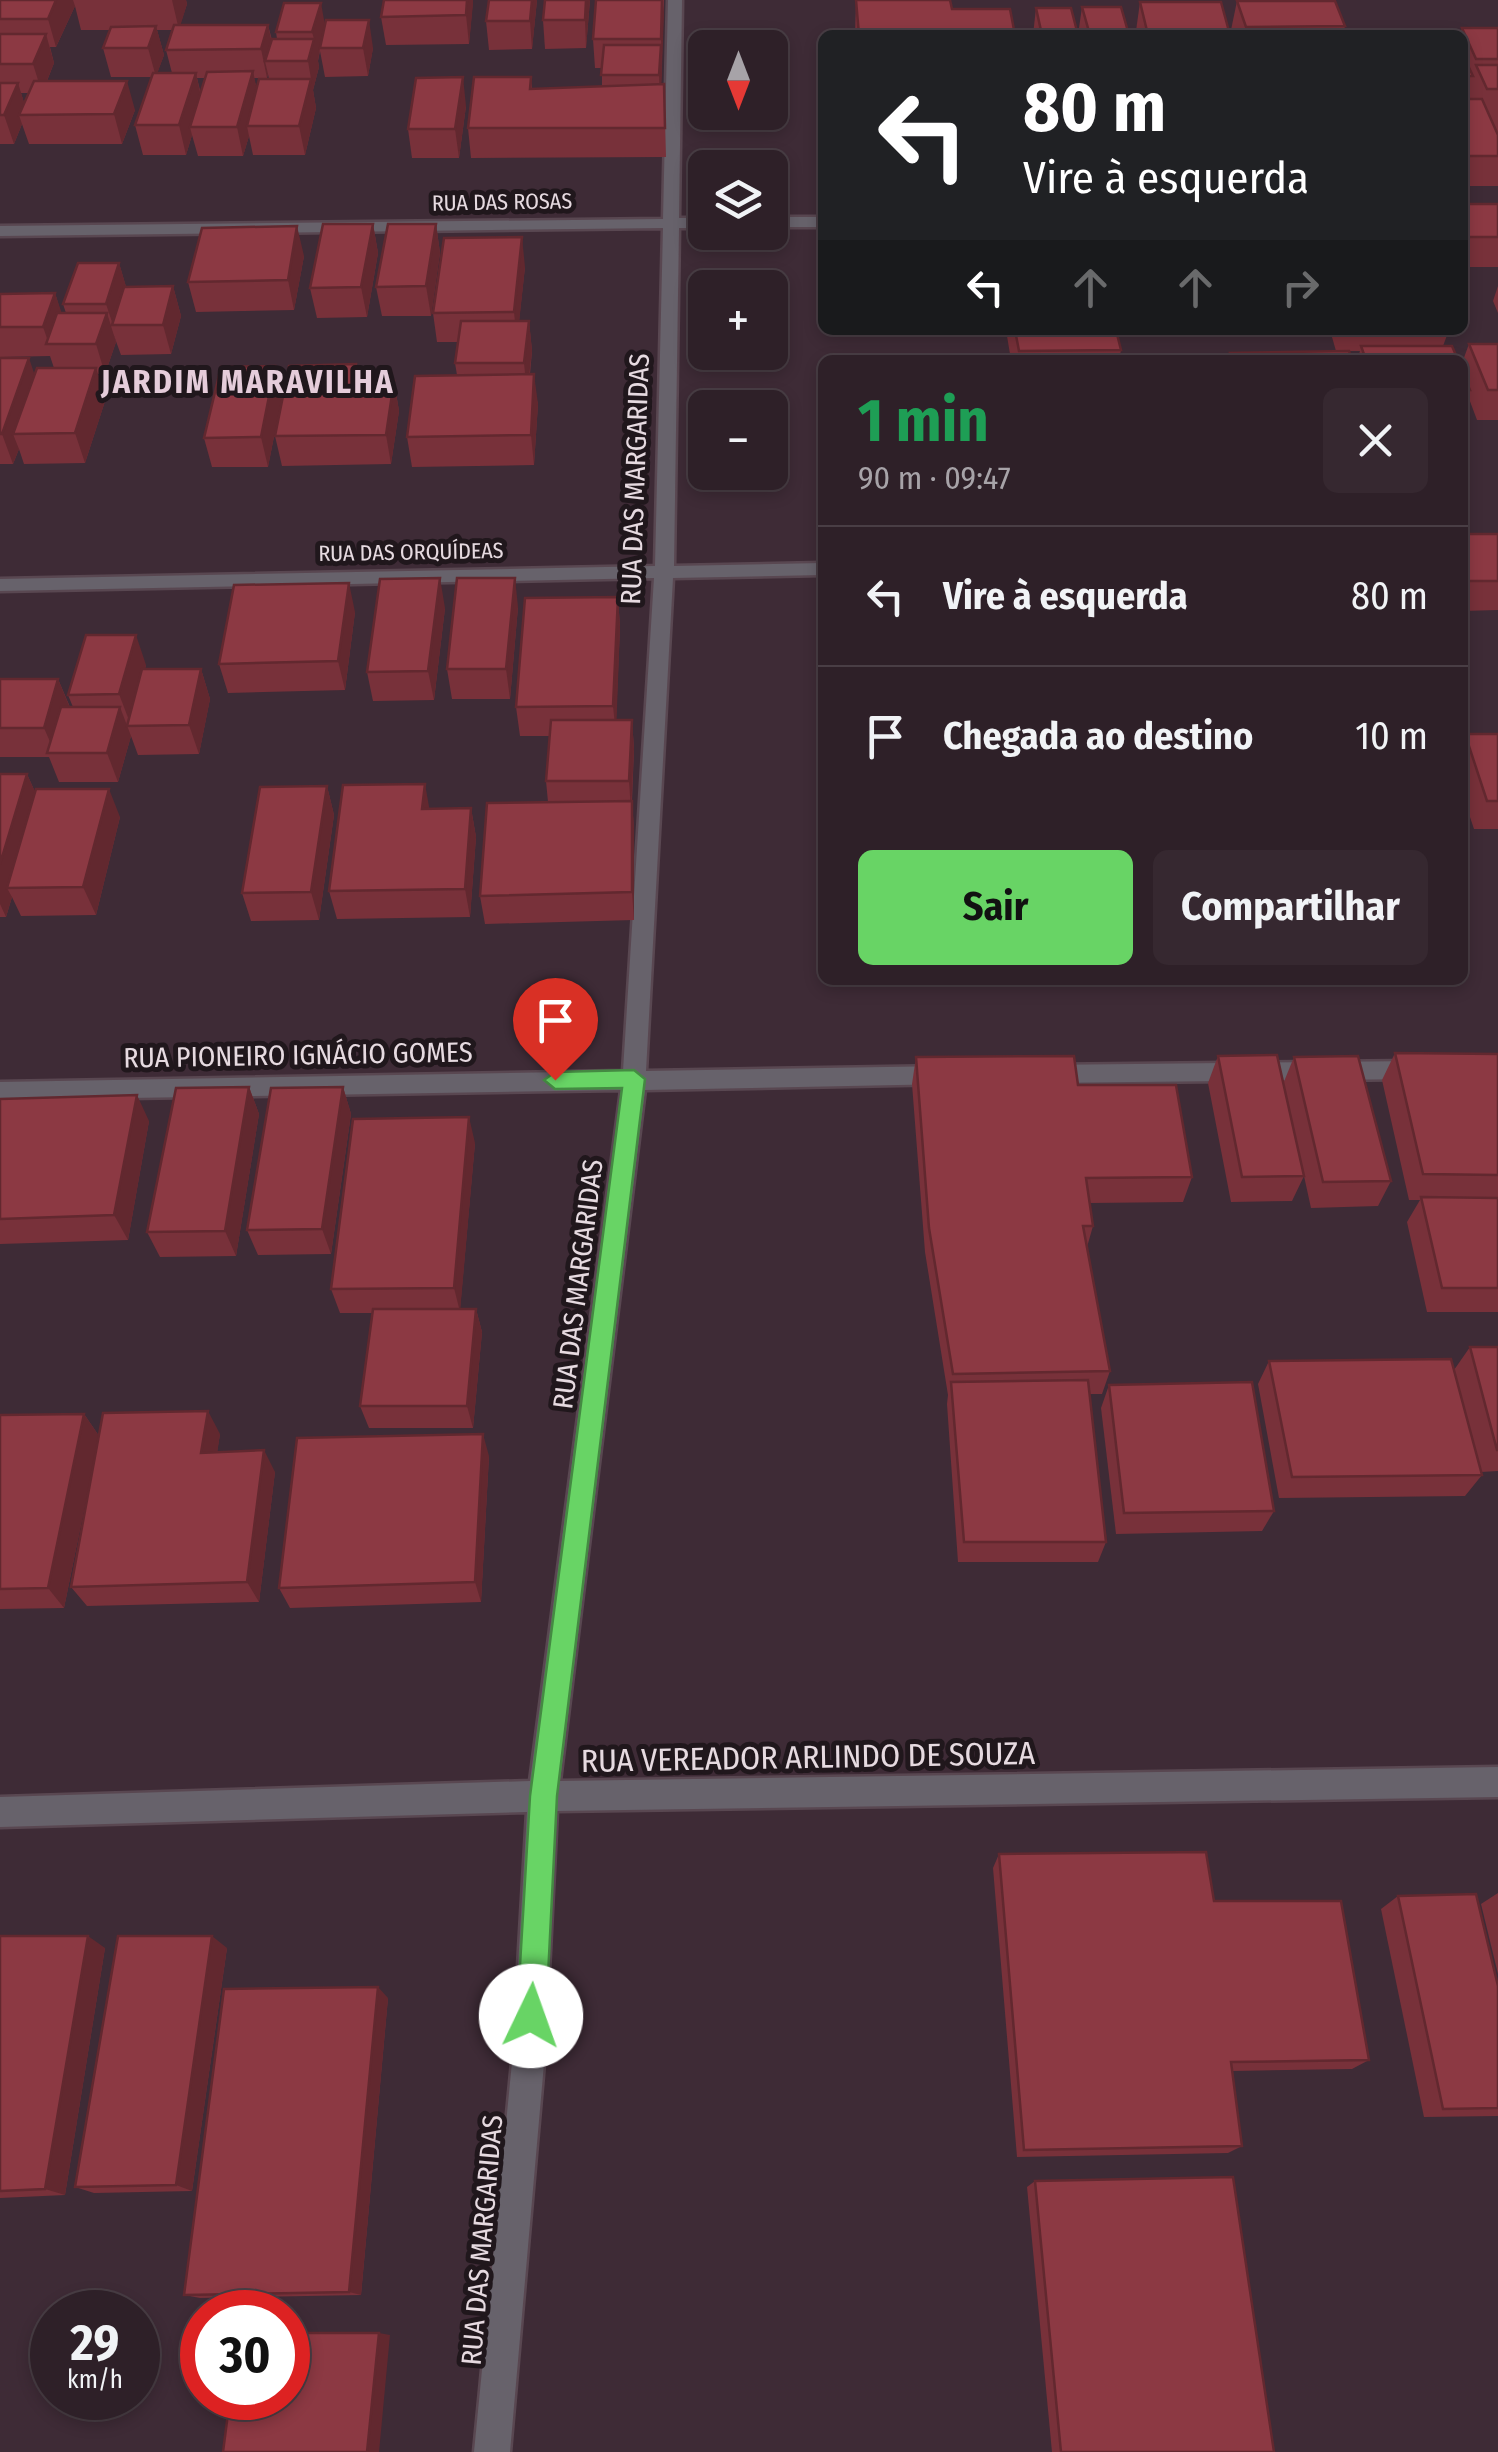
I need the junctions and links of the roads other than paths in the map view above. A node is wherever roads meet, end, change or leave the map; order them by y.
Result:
1 (675, 0) edge
2 (788, 222) edge
3 (818, 222) edge
4 (673, 223) junction
5 (688, 223) edge
6 (0, 231) edge
7 (818, 569) edge
8 (664, 572) junction
9 (0, 585) edge
10 (1439, 1070) edge
11 (1027, 1074) edge
12 (968, 1075) edge
13 (634, 1079) junction
14 (0, 1091) edge
15 (1498, 1782) edge
16 (543, 1796) junction
17 (0, 1812) edge
18 (492, 2452) edge

1 - 4 street, RUA DAS MARGARIDAS
2 - 3 street
4 - 5 street, RUA DAS ROSAS
4 - 6 street, RUA DAS ROSAS
4 - 8 street, RUA DAS MARGARIDAS
7 - 8 street, RUA DAS ORQUÍDEAS
8 - 9 street, RUA DAS ORQUÍDEAS
8 - 13 street, RUA DAS MARGARIDAS
10 - 11 street
12 - 13 street, RUA PIONEIRO IGNÁCIO GOMES
13 - 14 street, RUA PIONEIRO IGNÁCIO GOMES
13 - 16 street, RUA DAS MARGARIDAS
15 - 16 street, RUA VEREADOR ARLINDO DE SOUZA
16 - 17 street, RUA VEREADOR ARLINDO DE SOUZA
16 - 18 street, RUA DAS MARGARIDAS

